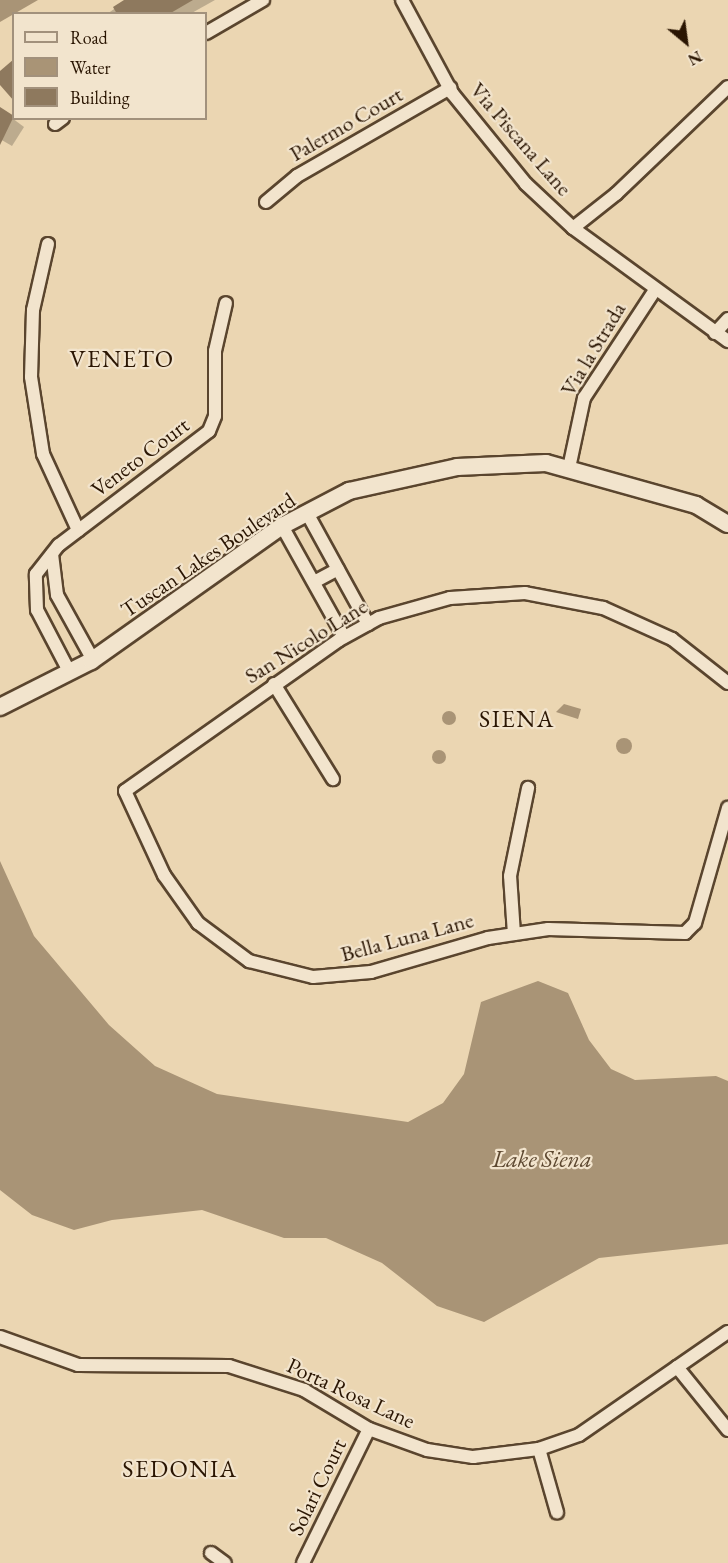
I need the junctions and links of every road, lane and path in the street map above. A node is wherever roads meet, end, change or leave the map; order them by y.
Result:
1 (263, 0) edge
2 (402, 0) edge
3 (207, 32) edge
4 (728, 87) edge
5 (450, 88) junction
6 (266, 202) dead end
7 (573, 228) junction
8 (48, 244) dead end
9 (656, 290) junction
10 (226, 303) dead end
11 (728, 319) edge
12 (716, 333) junction
13 (728, 342) edge
14 (569, 468) junction
15 (307, 513) junction
16 (728, 524) edge
17 (282, 526) junction
18 (78, 530) junction
19 (52, 554) junction
20 (338, 569) junction
21 (314, 582) junction
22 (368, 624) junction
23 (344, 637) junction
24 (93, 660) junction
25 (70, 673) junction
26 (728, 683) edge
27 (274, 684) junction
28 (0, 707) edge
29 (333, 779) dead end
30 (528, 788) dead end
31 (125, 791) joint
32 (728, 808) edge
33 (514, 934) junction
34 (728, 1332) edge
35 (0, 1337) edge
36 (677, 1367) junction
37 (369, 1429) junction
38 (728, 1430) edge
39 (539, 1449) junction
40 (557, 1512) dead end
41 (211, 1553) dead end
42 (225, 1563) edge
43 (303, 1563) edge

1 - 3 street
2 - 5 street, Via Piscana Lane
4 - 7 street
5 - 6 street, Palermo Court
5 - 7 street, Via Piscana Lane
7 - 9 street, Via Piscana Lane
8 - 18 street
9 - 12 street, Via Piscana Lane
9 - 14 street, Via la Strada
10 - 18 street, Veneto Court
11 - 12 street
12 - 13 street, Via Piscana Lane
14 - 15 street, Tuscan Lakes Boulevard
14 - 16 street, Tuscan Lakes Boulevard
15 - 17 street, Tuscan Lakes Boulevard
15 - 20 street
17 - 21 street
17 - 24 street, Tuscan Lakes Boulevard
18 - 19 street, Veneto Court
19 - 24 street
19 - 25 street, Veneto Court
20 - 21 street
20 - 22 street
21 - 23 street
22 - 23 street, San Nicolo Lane
22 - 26 street, San Nicolo Lane
23 - 27 street, San Nicolo Lane
24 - 25 street, Tuscan Lakes Boulevard
25 - 28 street, Tuscan Lakes Boulevard
27 - 29 street
27 - 31 street, San Nicolo Lane
30 - 33 street
31 - 33 street, Bella Luna Lane
32 - 33 street, Bella Luna Lane
34 - 36 street, Porta Rosa Lane
35 - 37 street, Porta Rosa Lane
36 - 38 street
36 - 39 street, Porta Rosa Lane
37 - 39 street, Porta Rosa Lane
37 - 43 street, Solari Court
39 - 40 street
41 - 42 street

